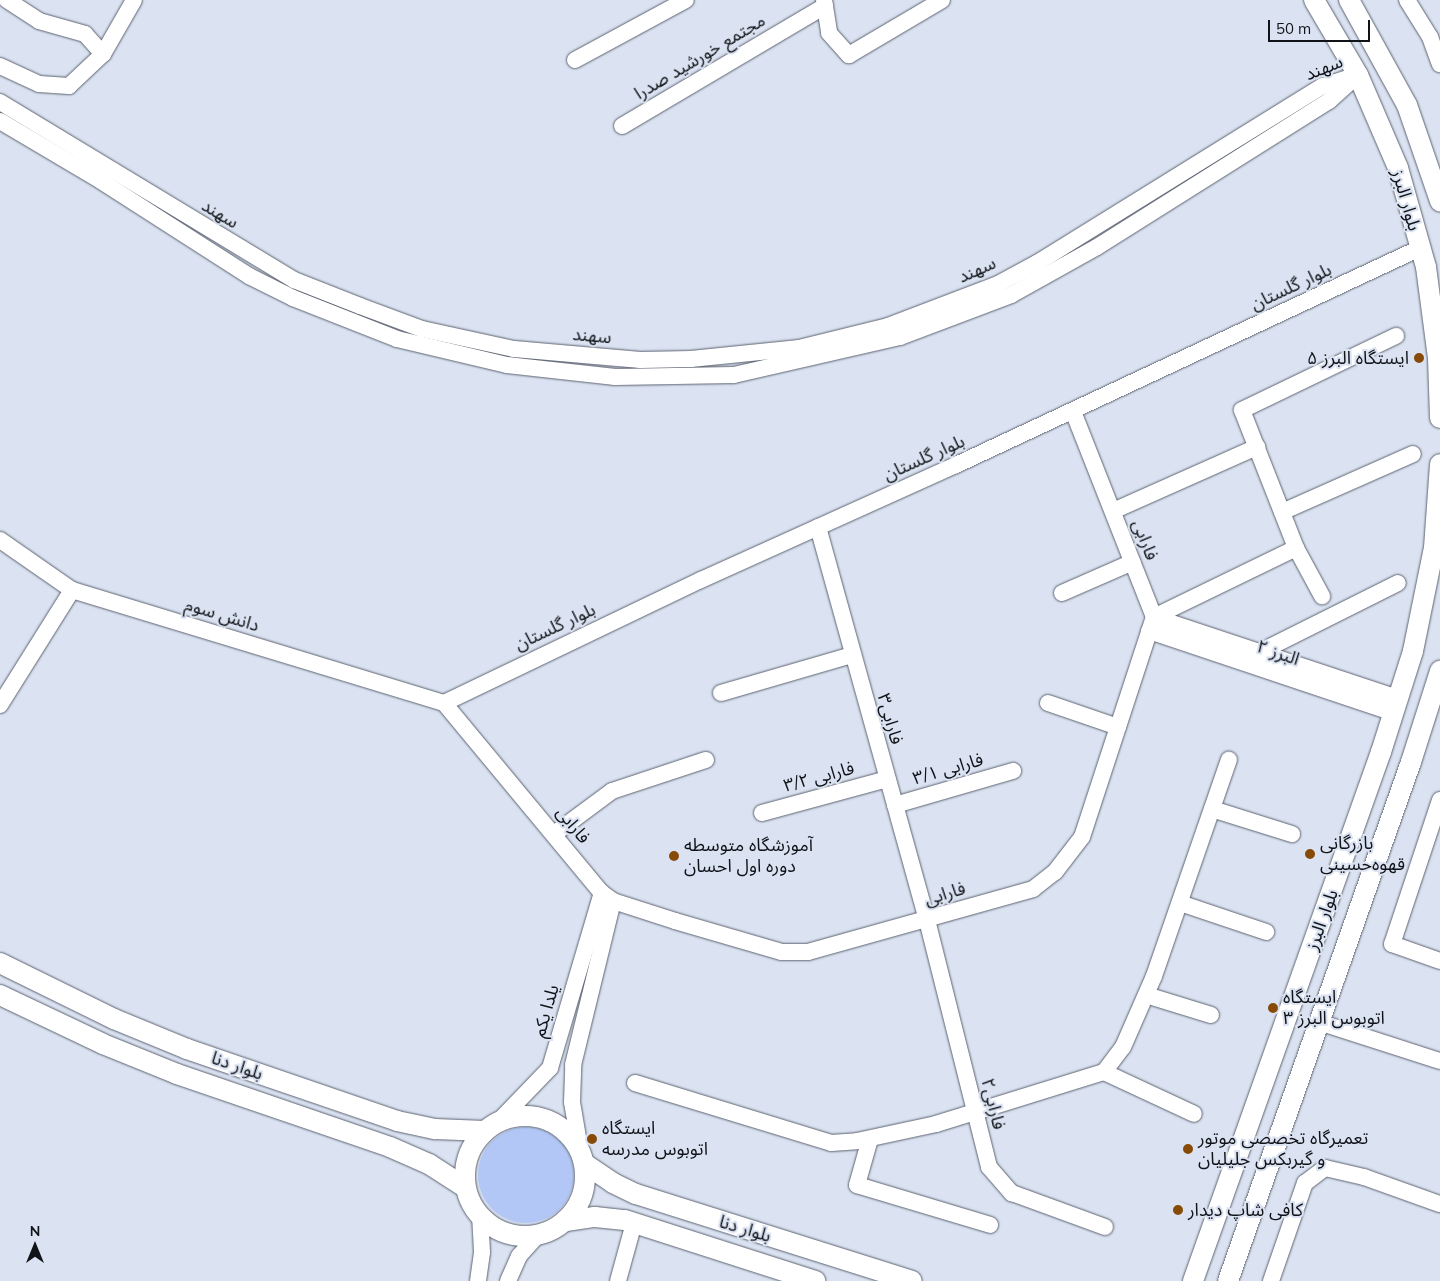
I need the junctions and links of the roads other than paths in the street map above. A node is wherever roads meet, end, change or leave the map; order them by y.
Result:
1 (7, 0) edge
2 (134, 0) edge
3 (686, 0) edge
4 (942, 0) edge
5 (1314, 0) edge
6 (1349, 0) edge
7 (1407, 0) edge
8 (824, 3) edge
9 (1435, 34) edge
10 (103, 54) junction
11 (575, 60) dead end
12 (1384, 62) junction
13 (1440, 64) edge
14 (0, 66) edge
15 (1358, 75) junction
16 (0, 102) edge
17 (0, 121) edge
18 (622, 126) dead end
19 (1440, 201) edge
20 (1420, 248) junction
21 (1396, 336) dead end
22 (1073, 411) junction
23 (1440, 418) edge
24 (1257, 447) junction
25 (1413, 454) dead end
26 (1440, 464) edge
27 (1113, 511) junction
28 (1282, 512) junction
29 (818, 527) junction
30 (0, 540) edge
31 (1296, 548) junction
32 (1133, 562) junction
33 (1398, 583) dead end
34 (72, 590) junction
35 (1062, 593) dead end
36 (1322, 596) dead end
37 (1152, 624) junction
38 (1260, 652) junction
39 (852, 655) junction
40 (1440, 671) edge
41 (721, 693) dead end
42 (444, 703) junction
43 (1048, 703) dead end
44 (0, 705) edge
45 (1396, 705) junction
46 (1118, 727) junction
47 (706, 760) dead end
48 (1229, 760) dead end
49 (1013, 771) dead end
50 (887, 780) junction
51 (1440, 801) edge
52 (895, 805) junction
53 (1212, 809) junction
54 (762, 813) dead end
55 (554, 834) junction
56 (1292, 834) dead end
57 (607, 897) junction
58 (1180, 903) junction
59 (927, 920) junction
60 (1266, 932) dead end
61 (1440, 961) edge
62 (0, 964) edge
63 (0, 994) edge
64 (1146, 995) junction
65 (1211, 1015) dead end
66 (1319, 1022) junction
67 (1440, 1061) edge
68 (1104, 1072) junction
69 (635, 1083) dead end
70 (974, 1112) junction
71 (1194, 1114) dead end
72 (492, 1126) junction
73 (870, 1139) junction
74 (582, 1156) junction
75 (466, 1188) junction
76 (1440, 1204) edge
77 (480, 1216) junction
78 (566, 1221) junction
79 (634, 1223) junction
80 (990, 1225) dead end
81 (1105, 1227) dead end
82 (538, 1235) junction
83 (478, 1281) edge
84 (508, 1281) edge
85 (618, 1281) edge
86 (815, 1281) edge
87 (912, 1281) edge
88 (1193, 1281) edge
89 (1228, 1281) edge
90 (1271, 1281) edge

1 - 10 street
2 - 10 street
3 - 11 street
4 - 8 street, مجتمع خورشید صدرا
5 - 15 main road, بلوار البرز
6 - 12 main road, بلوار البرز
7 - 9 street
8 - 18 street, مجتمع خورشید صدرا
9 - 13 street
10 - 14 street
12 - 15 main road
12 - 19 main road, بلوار البرز
15 - 16 street, سهند
15 - 17 street, سهند
15 - 20 main road, بلوار البرز
20 - 22 street, بلوار گلستان
20 - 23 main road, بلوار البرز
21 - 24 street
22 - 27 street, فارابی
22 - 29 street, بلوار گلستان
24 - 27 street
24 - 28 street
25 - 28 street
26 - 45 main road, بلوار البرز
27 - 32 street, فارابی
28 - 31 street
29 - 39 street, فارابی۳
29 - 42 street, بلوار گلستان
30 - 34 street, دانش سوم
31 - 36 street
31 - 37 street
32 - 35 street
32 - 37 street, فارابی
33 - 38 street
34 - 42 street, دانش سوم
34 - 44 street
37 - 38 street, البرز ۲
37 - 45 street, البرز ۲
37 - 46 street, فارابی
38 - 45 street, البرز ۲
39 - 41 street
39 - 50 street, فارابی۳
40 - 66 main road, بلوار البرز
42 - 55 street, فارابی
43 - 46 street
45 - 88 main road, بلوار البرز
46 - 59 street, فارابی
47 - 55 street
48 - 53 street
49 - 52 street, فارابی ۳/۱
50 - 52 street, فارابی۳
50 - 54 street, فارابی ۳/۲
51 - 61 street
52 - 59 street, فارابی۳
53 - 56 street
53 - 58 street
55 - 57 street, فارابی
57 - 59 street, فارابی
57 - 72 street, یلدا یکم
57 - 74 street
58 - 60 street
58 - 64 street
59 - 70 street, فارابی۲
62 - 72 main road, بلوار دنا
63 - 75 main road, بلوار دنا
64 - 65 street
64 - 68 street
66 - 67 street
66 - 89 main road, بلوار البرز
68 - 70 street
68 - 71 street
69 - 73 street
70 - 73 street
70 - 81 street, فارابی۲
72 - 74 main road
72 - 75 main road
73 - 80 street
74 - 78 main road
74 - 87 main road, بلوار دنا
75 - 77 main road
76 - 90 street
77 - 82 main road
77 - 83 street
78 - 79 main road, بلوار دنا
78 - 82 main road
79 - 85 street
79 - 86 main road, بلوار دنا
82 - 84 street

